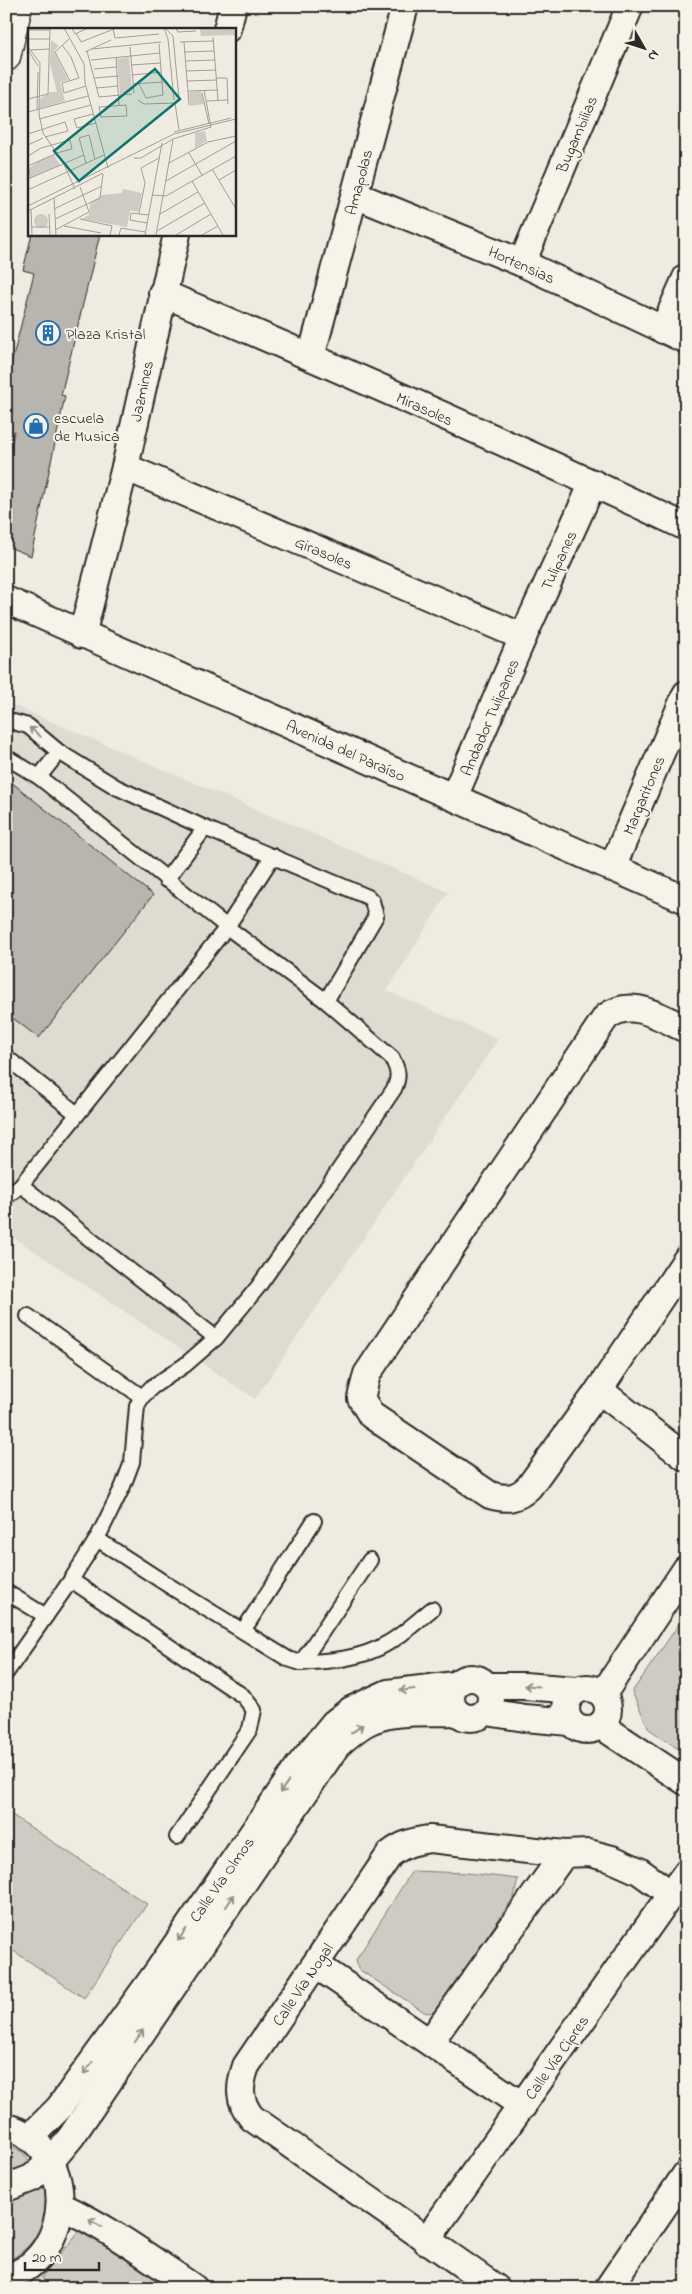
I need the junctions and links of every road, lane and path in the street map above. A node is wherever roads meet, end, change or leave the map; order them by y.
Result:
1 (18, 6) edge
2 (233, 6) edge
3 (405, 6) edge
4 (630, 6) edge
5 (227, 28) edge
6 (6, 57) edge
7 (354, 195) junction
8 (177, 235) edge
9 (522, 263) junction
10 (686, 278) edge
11 (162, 293) junction
12 (674, 335) edge
13 (311, 357) junction
14 (125, 468) junction
15 (593, 483) junction
16 (686, 527) edge
17 (6, 600) edge
18 (82, 635) junction
19 (523, 637) junction
20 (686, 694) edge
21 (6, 720) edge
22 (59, 752) junction
23 (6, 757) edge
24 (39, 777) junction
25 (454, 797) junction
26 (205, 828) junction
27 (274, 856) junction
28 (612, 868) junction
29 (166, 880) junction
30 (686, 900) edge
31 (227, 927) junction
32 (326, 1001) junction
33 (686, 1029) edge
34 (6, 1057) edge
35 (77, 1114) junction
36 (21, 1185) junction
37 (6, 1197) edge
38 (686, 1260) edge
39 (28, 1316) dead end
40 (216, 1338) junction
41 (600, 1390) junction
42 (142, 1397) junction
43 (686, 1458) edge
44 (314, 1521) dead end
45 (97, 1539) junction
46 (370, 1560) dead end
47 (686, 1569) edge
48 (71, 1580) junction
49 (6, 1592) edge
50 (432, 1609) dead end
51 (46, 1616) junction
52 (243, 1631) junction
53 (301, 1663) junction
54 (6, 1673) edge
55 (455, 1685) junction
56 (488, 1686) junction
57 (576, 1690) junction
58 (603, 1694) junction
59 (455, 1712) junction
60 (487, 1712) junction
61 (570, 1722) junction
62 (600, 1725) junction
63 (686, 1782) edge
64 (177, 1837) dead end
65 (564, 1854) junction
66 (686, 1873) edge
67 (670, 1894) junction
68 (316, 1965) junction
69 (430, 2042) junction
70 (523, 2106) junction
71 (6, 2127) edge
72 (29, 2138) junction
73 (51, 2161) junction
74 (686, 2174) edge
75 (6, 2188) edge
76 (61, 2206) junction
77 (426, 2241) junction
78 (13, 2281) edge
79 (194, 2288) edge
80 (496, 2288) edge
81 (608, 2288) edge

1 - 6 street
2 - 5 street
3 - 7 street, Amapolas
4 - 9 street, Bugambilias
7 - 9 street, Hortensias
7 - 13 street, Amapolas
8 - 11 street, Jazmines
9 - 12 street, Hortensias
10 - 12 street
11 - 13 street, Mirasoles
11 - 14 street, Jazmines
13 - 15 street, Mirasoles
14 - 18 street, Jazmines
14 - 19 street, Girasoles
15 - 16 street, Mirasoles
15 - 19 street, Tulipanes
17 - 18 street, Avenida del Paraíso
18 - 25 street, Avenida del Paraíso
19 - 25 street, Andador Tulipanes
20 - 28 street, Margaritones
22 -> 21 lane
22 - 24 lane
22 - 26 lane
23 - 24 lane
24 - 29 lane
25 - 28 street, Avenida del Paraíso
26 - 27 lane
26 - 29 lane
27 - 31 lane
27 - 32 lane
28 - 30 street, Avenida del Paraíso
29 - 31 lane
31 - 32 lane
31 - 35 lane
32 - 40 lane
33 - 41 street
34 - 35 lane
35 - 36 lane
36 - 37 lane
36 - 40 lane
38 - 41 street
39 - 42 lane
40 - 42 lane
41 - 43 street
42 - 45 lane
44 - 52 lane
45 - 48 lane
45 - 52 lane
46 - 53 lane
47 - 58 street
48 - 51 lane
48 - 64 lane
49 - 51 lane
50 - 53 lane
51 - 54 lane
52 - 53 lane
55 - 56 street
55 - 59 street
55 -> 72 street, Calle Vía Olmos
57 -> 56 street
56 - 60 street
57 - 58 street
57 - 61 street
58 - 62 street
59 - 60 street
73 -> 59 street, Calle Vía Olmos
60 - 61 street
61 - 62 street
62 - 63 street
65 - 67 street, Calle Vía Nogal
65 - 68 street, Calle Vía Nogal
65 - 69 street
66 - 67 street, Calle Vía Cipres
67 - 70 street, Calle Vía Cipres
68 - 69 street
68 - 77 street, Calle Vía Nogal
69 - 70 street
70 - 77 street, Calle Vía Cipres
71 - 72 street
72 - 73 street
73 - 75 street, Calle Vía Olmos
73 - 76 street
74 - 81 street
76 - 78 street
79 -> 76 street
77 - 80 street, Calle Vía Nogal

